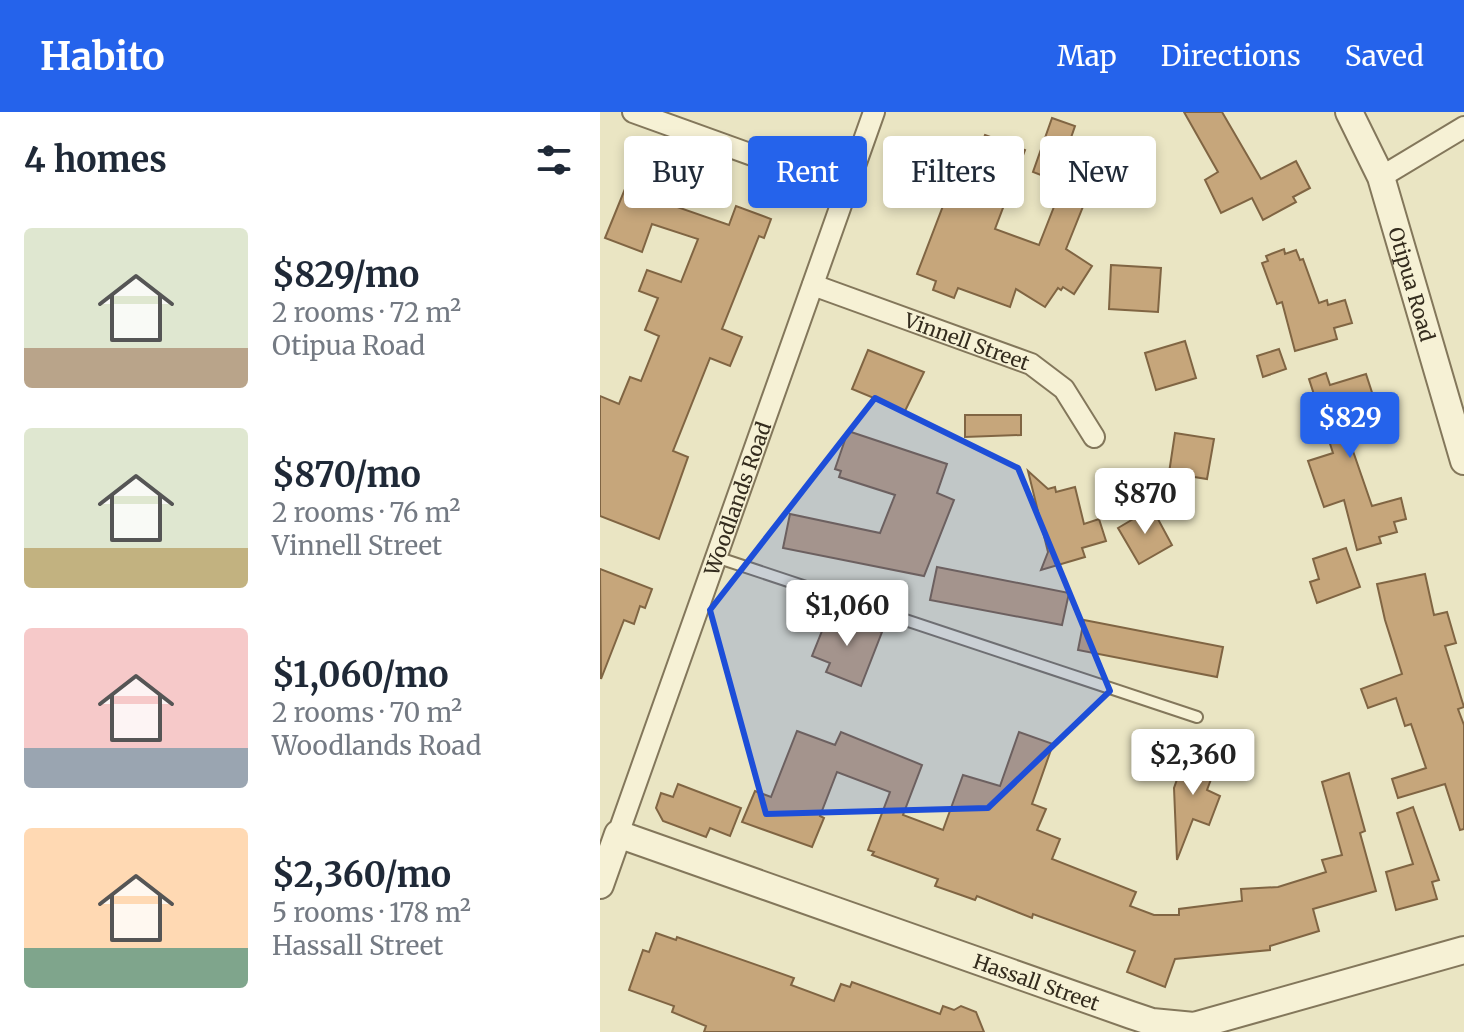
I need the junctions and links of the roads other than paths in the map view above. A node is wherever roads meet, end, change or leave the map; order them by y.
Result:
1 (633, 112) edge
2 (874, 112) edge
3 (1349, 112) edge
4 (1464, 127) edge
5 (866, 136) edge
6 (748, 153) edge
7 (1381, 177) junction
8 (840, 208) edge
9 (813, 285) junction
10 (1094, 437) dead end
11 (1464, 461) edge
12 (716, 557) junction
13 (1197, 717) dead end
14 (618, 834) junction
15 (603, 870) edge
16 (1464, 950) edge
17 (1195, 1029) edge

1 - 6 street
2 - 5 street, Woodlands Road
3 - 7 street, Otipua Road
4 - 7 street
7 - 11 street, Otipua Road
8 - 9 street, Woodlands Road
9 - 10 street, Vinnell Street
9 - 12 street, Woodlands Road
12 - 13 lane
12 - 14 street, Woodlands Road
14 - 15 street, Woodlands Road
14 - 17 street, Hassall Street
16 - 17 street, Hassall Street

